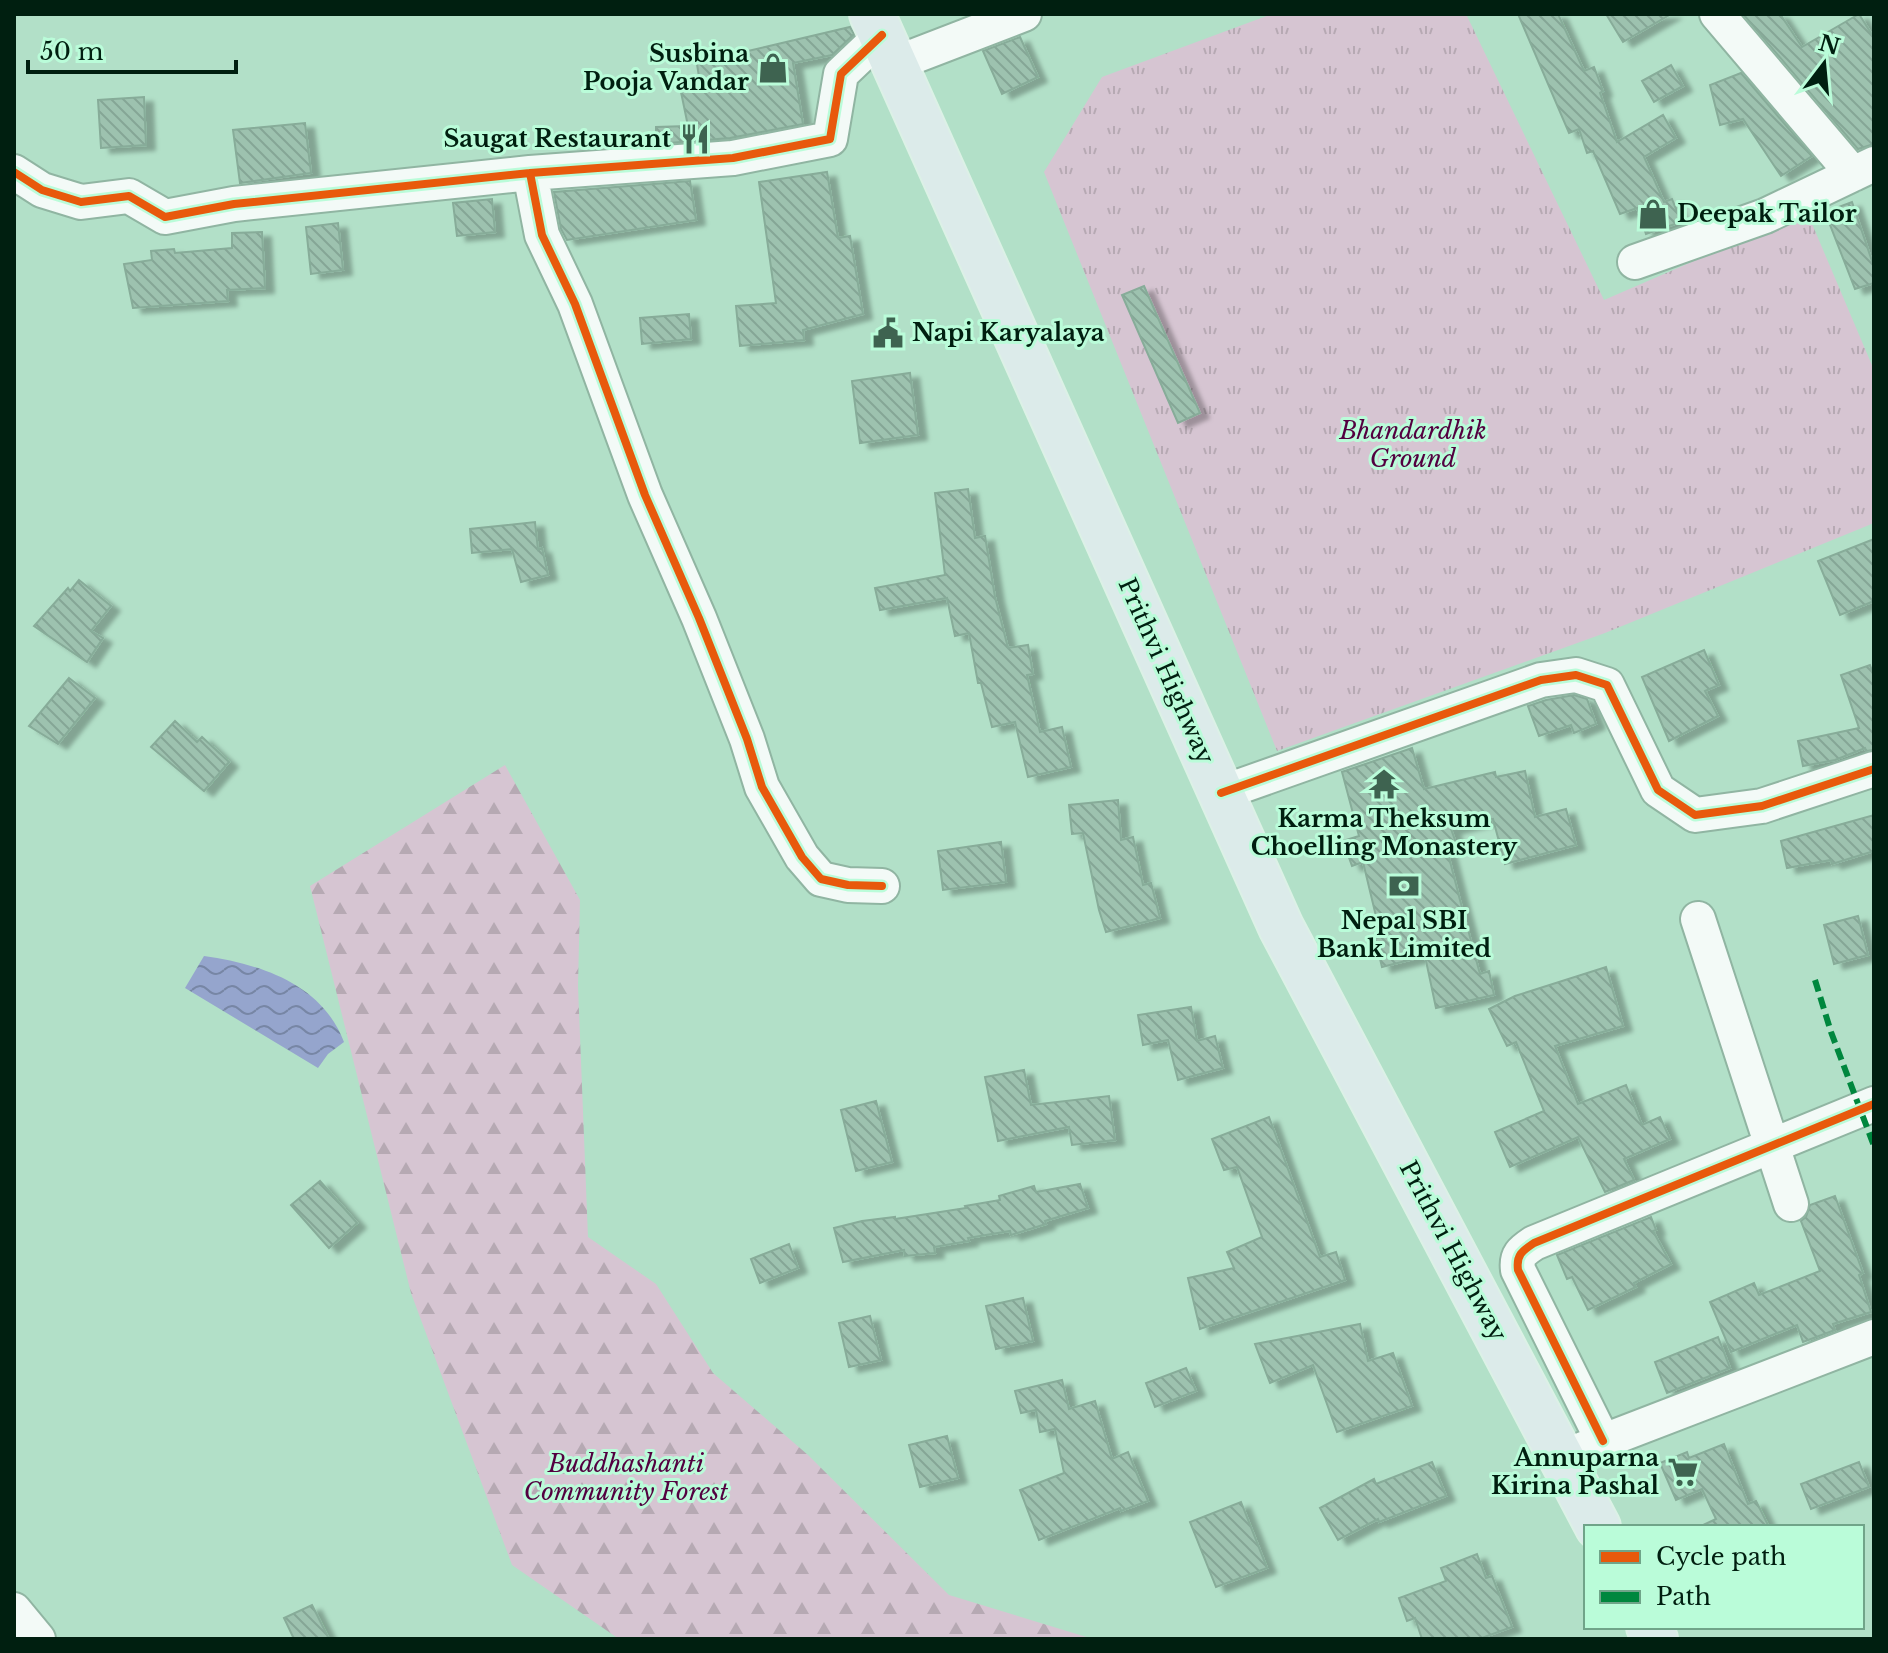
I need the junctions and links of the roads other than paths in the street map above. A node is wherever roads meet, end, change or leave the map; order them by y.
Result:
1 (1024, 14) edge
2 (1717, 14) edge
3 (883, 38) edge
4 (1864, 169) edge
5 (14, 172) edge
6 (530, 173) junction
7 (1635, 262) dead end
8 (1874, 769) edge
9 (1221, 793) junction
10 (882, 886) dead end
11 (1698, 919) dead end
12 (1874, 1104) edge
13 (1772, 1147) junction
14 (1791, 1204) dead end
15 (1874, 1337) edge
16 (1603, 1441) junction
17 (1563, 1457) junction
18 (1597, 1525) edge
19 (14, 1610) edge
20 (38, 1639) edge

1 - 3 street
2 - 4 street
3 - 6 street
3 - 9 highway, Prithvi Highway
4 - 7 street
5 - 6 street
6 - 10 street
8 - 9 street
9 - 17 highway, Prithvi Highway
11 - 13 street
12 - 13 street
13 - 14 street
13 - 16 street
15 - 16 street
16 - 17 street
17 - 18 highway, Prithvi Highway
19 - 20 street

